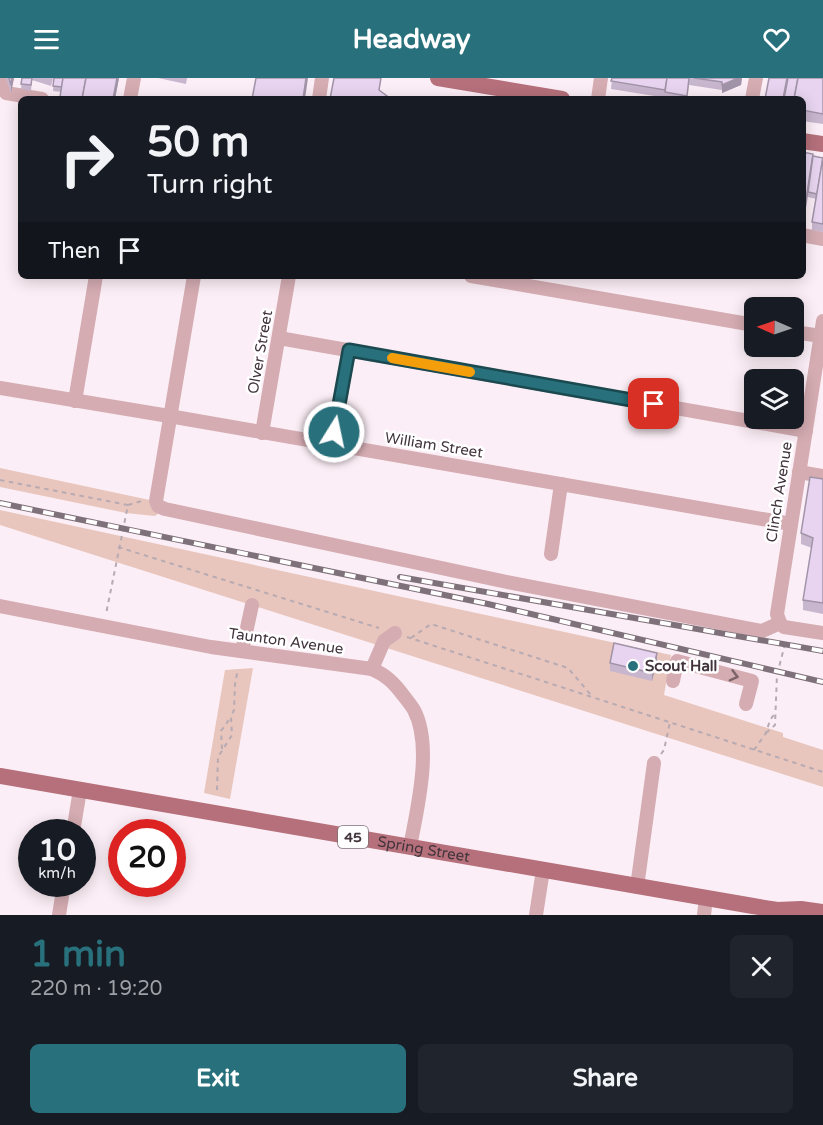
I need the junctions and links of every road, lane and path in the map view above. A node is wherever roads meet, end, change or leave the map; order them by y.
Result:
1 (134, 78) edge
2 (322, 78) edge
3 (445, 78) edge
4 (601, 78) edge
5 (756, 78) edge
6 (0, 81) edge
7 (24, 96) edge
8 (131, 96) edge
9 (319, 96) edge
10 (545, 96) edge
11 (598, 96) edge
12 (753, 96) edge
13 (806, 142) edge
14 (823, 144) edge
15 (806, 237) edge
16 (823, 239) edge
17 (95, 279) edge
18 (193, 279) edge
19 (289, 279) edge
20 (488, 279) edge
21 (823, 321) edge
22 (744, 323) edge
23 (804, 334) edge
24 (820, 336) junction
25 (279, 338) junction
26 (349, 350) junction
27 (0, 388) edge
28 (818, 391) edge
29 (75, 401) junction
30 (169, 416) junction
31 (806, 431) junction
32 (262, 433) junction
33 (332, 445) junction
34 (799, 472) junction
35 (823, 476) edge
36 (0, 480) edge
37 (561, 484) junction
38 (791, 524) junction
39 (118, 547) junction
40 (551, 554) dead end
41 (252, 605) dead end
42 (0, 606) edge
43 (780, 622) junction
44 (104, 626) junction
45 (395, 633) junction
46 (823, 633) edge
47 (411, 638) junction
48 (786, 640) dead end
49 (242, 651) junction
50 (238, 669) dead end
51 (372, 669) junction
52 (673, 681) dead end
53 (593, 698) junction
54 (746, 704) dead end
55 (776, 712) junction
56 (231, 717) junction
57 (670, 722) junction
58 (766, 734) junction
59 (222, 749) junction
60 (754, 750) junction
61 (654, 763) joint
62 (823, 772) edge
63 (0, 776) edge
64 (80, 790) junction
65 (217, 790) dead end
66 (75, 819) edge
67 (410, 847) junction
68 (543, 870) junction
69 (637, 887) junction
70 (62, 897) edge
71 (705, 907) edge
72 (823, 912) edge
73 (782, 913) edge
74 (59, 915) edge
75 (536, 915) edge

1 - 8 street
2 - 9 street
3 - 10 main road
4 - 11 street
5 - 12 street
6 - 7 street
13 - 14 main road
15 - 16 street
17 - 29 street
18 - 30 street
19 - 25 street, Olver Street
20 - 22 street
21 - 24 street, Clinch Avenue
23 - 24 street
24 - 28 street, Clinch Avenue
25 - 26 street
25 - 32 street, Olver Street
26 - 31 street
26 - 33 street
27 - 29 street, William Street
28 - 31 street, Clinch Avenue
29 - 30 street, William Street
30 - 32 street, William Street
30 - 43 street
31 - 34 street, Clinch Avenue
32 - 33 street, William Street
33 - 37 street, William Street
34 - 35 street
34 - 38 street, Clinch Avenue
36 - 39 path
37 - 38 street, William Street
37 - 40 street
38 - 43 street, Clinch Avenue
39 - 44 path
39 - 45 path
41 - 49 street
42 - 44 street, Taunton Avenue
43 - 46 street
44 - 49 street, Taunton Avenue
45 - 47 path
45 - 51 street
47 - 53 path
47 - 53 path
48 - 55 path
49 - 51 street, Taunton Avenue
50 - 56 path
51 - 67 street, Taunton Avenue
52 -> 54 street
53 - 57 path
55 - 58 path
55 - 58 path
56 - 59 path
56 - 59 path
57 - 60 path
57 - 61 path
58 - 60 path
59 - 65 path
60 - 62 path
61 - 69 street
63 - 64 main road, Spring Street / 45
64 - 66 street
64 - 67 main road, Spring Street / 45
67 - 68 main road, Spring Street / 45
68 - 69 main road, Spring Street / 45
68 - 75 street
69 - 71 main road, Spring Street / 45
70 - 74 street
71 - 73 main road, Spring Street / 45
72 - 73 main road, Spring Street / 45

